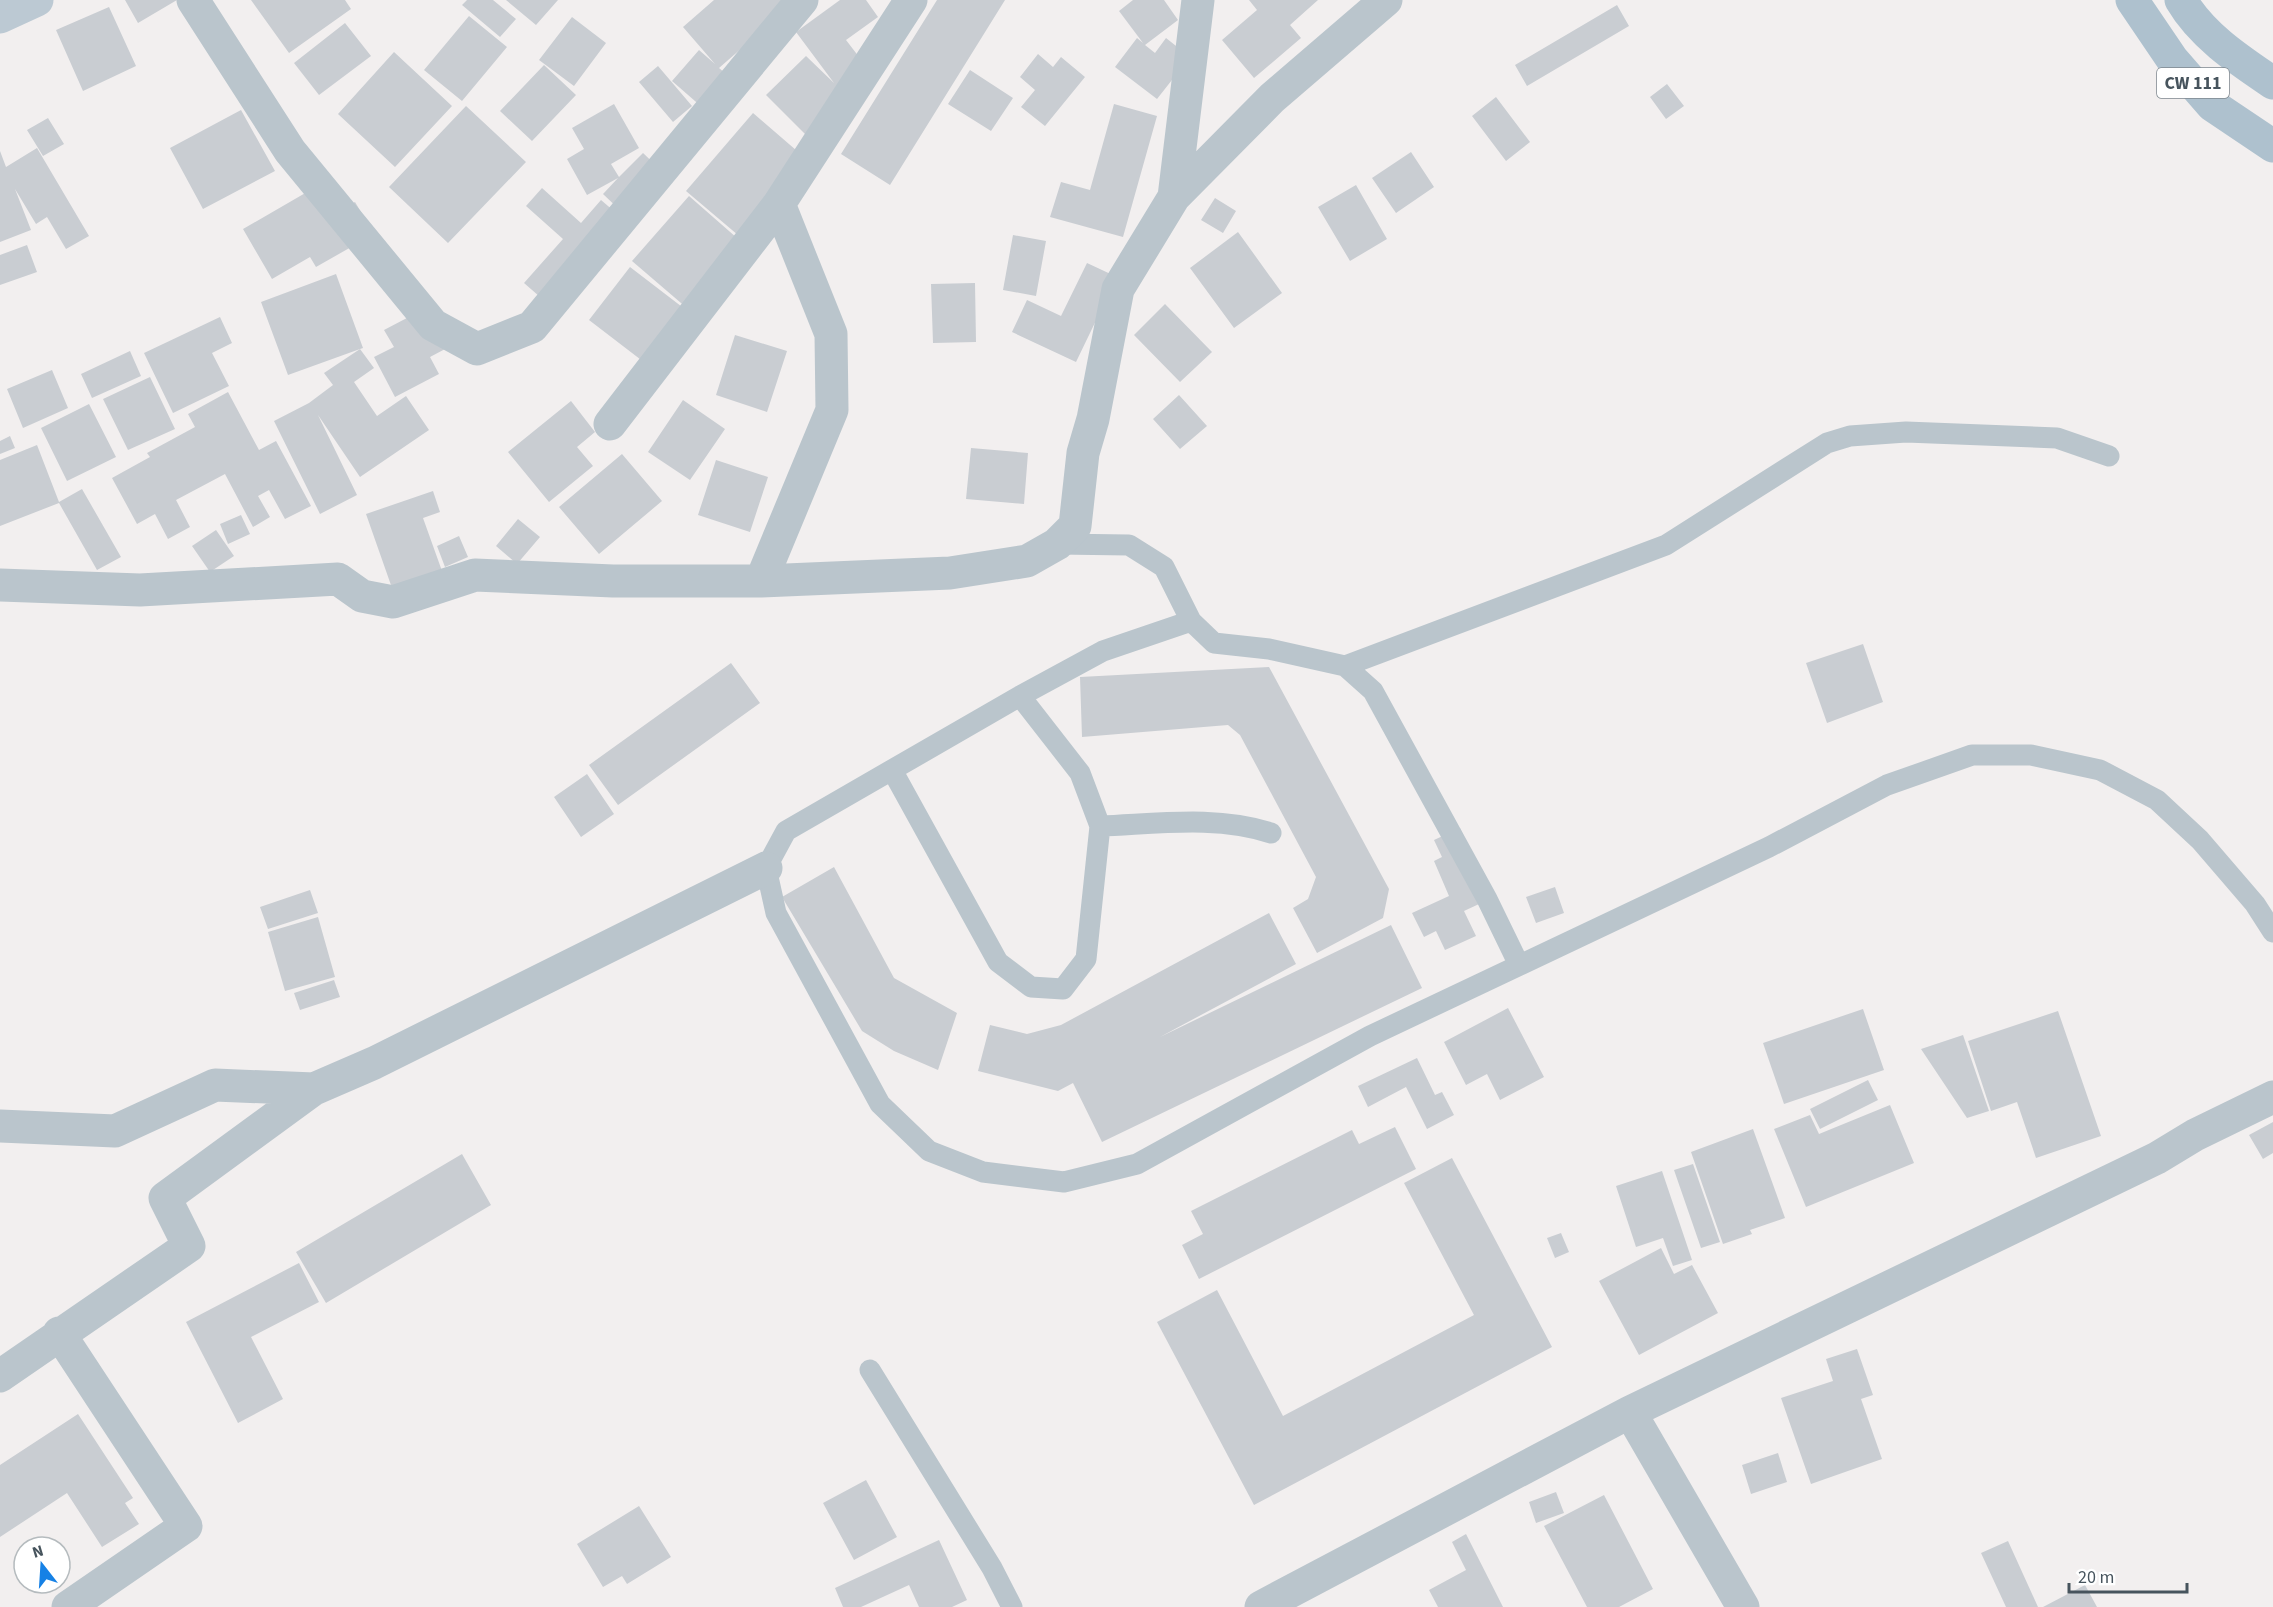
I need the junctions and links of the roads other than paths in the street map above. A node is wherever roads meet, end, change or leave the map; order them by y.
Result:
1 (37, 0) edge
2 (193, 0) edge
3 (802, 0) edge
4 (911, 0) edge
5 (1198, 0) edge
6 (1386, 0) edge
7 (2132, 0) edge
8 (2181, 0) edge
9 (0, 17) edge
10 (2273, 83) edge
11 (2273, 146) edge
12 (1174, 197) junction
13 (779, 204) junction
14 (610, 423) dead end
15 (2109, 456) dead end
16 (1057, 544) junction
17 (761, 581) junction
18 (0, 585) edge
19 (1191, 621) junction
20 (1345, 666) junction
21 (1020, 696) junction
22 (892, 770) junction
23 (1100, 826) junction
24 (1271, 833) dead end
25 (766, 868) junction
26 (2273, 932) edge
27 (1519, 965) junction
28 (314, 1089) junction
29 (2273, 1097) edge
30 (0, 1126) edge
31 (59, 1333) junction
32 (870, 1370) dead end
33 (0, 1376) edge
34 (1630, 1412) junction
35 (68, 1607) edge
36 (1012, 1607) edge
37 (1261, 1607) edge
38 (1743, 1607) edge

1 - 9 main road
2 - 3 street
4 - 13 street
5 - 12 street
6 - 12 street
7 - 11 main road, CW 111
8 - 10 main road, CW 111
12 - 16 street
13 - 14 street
13 - 17 street
15 - 20 lane
16 - 17 street
16 - 19 lane
17 - 18 street
19 - 20 lane
19 - 21 lane
20 - 27 lane
21 - 22 lane
21 - 23 lane
22 - 23 lane
22 - 25 lane
23 - 24 lane
25 - 27 lane
25 - 28 street
26 - 27 lane
28 - 30 street
28 - 31 street
29 - 34 street
31 - 33 street
31 - 35 street
32 - 36 lane
34 - 37 street
34 - 38 street

